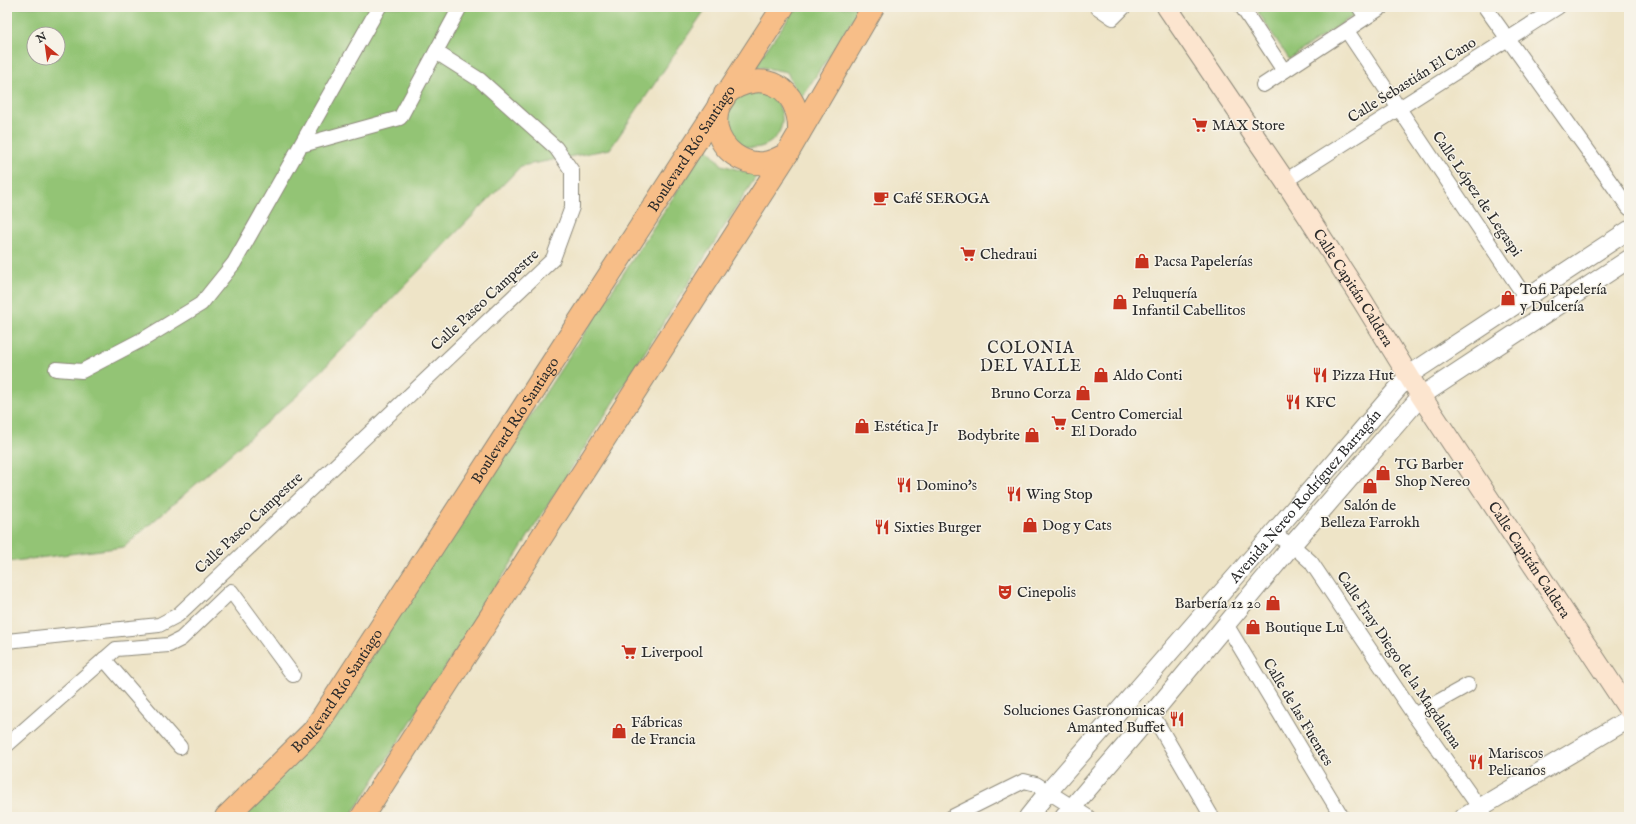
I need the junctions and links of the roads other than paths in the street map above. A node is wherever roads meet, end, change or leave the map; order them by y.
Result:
1 (379, 7) edge
2 (460, 7) edge
3 (783, 7) edge
4 (873, 7) edge
5 (1097, 7) edge
6 (1124, 7) edge
7 (1167, 7) edge
8 (1242, 7) edge
9 (1382, 7) edge
10 (1485, 7) edge
11 (1558, 7) edge
12 (1363, 12) edge
13 (1347, 31) junction
14 (1508, 39) junction
15 (436, 52) junction
16 (1284, 71) junction
17 (1263, 85) dead end
18 (722, 99) junction
19 (1399, 108) junction
20 (799, 133) junction
21 (302, 145) junction
22 (787, 154) junction
23 (1285, 181) junction
24 (1629, 208) edge
25 (1629, 230) edge
26 (1629, 259) edge
27 (1526, 298) junction
28 (56, 369) dead end
29 (1409, 375) junction
30 (1421, 396) junction
31 (1273, 534) junction
32 (1292, 545) junction
33 (1226, 624) junction
34 (7, 641) edge
35 (104, 659) junction
36 (293, 675) dead end
37 (1468, 685) dead end
38 (1629, 710) edge
39 (1152, 714) junction
40 (1414, 715) junction
41 (1629, 719) edge
42 (7, 745) edge
43 (180, 747) dead end
44 (1048, 792) junction
45 (1069, 812) edge
46 (1483, 812) edge
47 (226, 817) edge
48 (362, 817) edge
49 (952, 817) edge
50 (1028, 817) edge
51 (1088, 817) edge
52 (1212, 817) edge
53 (1342, 817) edge
54 (1464, 817) edge

1 - 21 street
2 - 15 street
3 - 18 main road, Boulevard Río Santiago
4 - 20 main road
5 - 6 street
7 - 23 main road, Calle Capitán Caldera
8 - 16 street
9 - 12 street
10 - 14 street
11 - 14 street, Calle Sebastián El Cano
12 - 13 street
13 - 16 street
13 - 19 street, Calle López de Legaspi
14 - 19 street, Calle Sebastián El Cano
14 - 24 street
15 - 21 street
15 - 34 street, Calle Paseo Campestre
16 - 17 street
18 - 20 main road
18 - 22 main road
18 - 47 main road, Boulevard Río Santiago
19 - 23 street, Calle Sebastián El Cano
19 - 27 street, Calle López de Legaspi
20 - 22 main road
21 - 28 street
22 - 48 main road
23 - 29 main road, Calle Capitán Caldera
25 - 27 street, Avenida Nereo Rodríguez Barragán
26 - 30 street, Avenida Nereo Rodríguez Barragán
27 - 29 street, Avenida Nereo Rodríguez Barragán
29 - 30 main road, Calle Capitán Caldera
29 - 31 street, Avenida Nereo Rodríguez Barragán
30 - 32 street, Avenida Nereo Rodríguez Barragán
30 - 38 main road, Calle Capitán Caldera
31 - 32 street, Calle Fray Diego de la Magdalena
31 - 44 street, Avenida Nereo Rodríguez Barragán
32 - 33 street, Avenida Nereo Rodríguez Barragán
32 - 40 street, Calle Fray Diego de la Magdalena
33 - 39 street, Avenida Nereo Rodríguez Barragán
33 - 53 street, Calle de las Fuentes
35 - 36 street
35 - 42 street
35 - 43 street
37 - 40 street
39 - 45 street, Avenida Nereo Rodríguez Barragán
39 - 52 street
40 - 46 street, Calle Fray Diego de la Magdalena
41 - 46 street
44 - 45 street
44 - 49 street
44 - 50 street, Avenida Nereo Rodríguez Barragán
45 - 51 street
46 - 54 street

